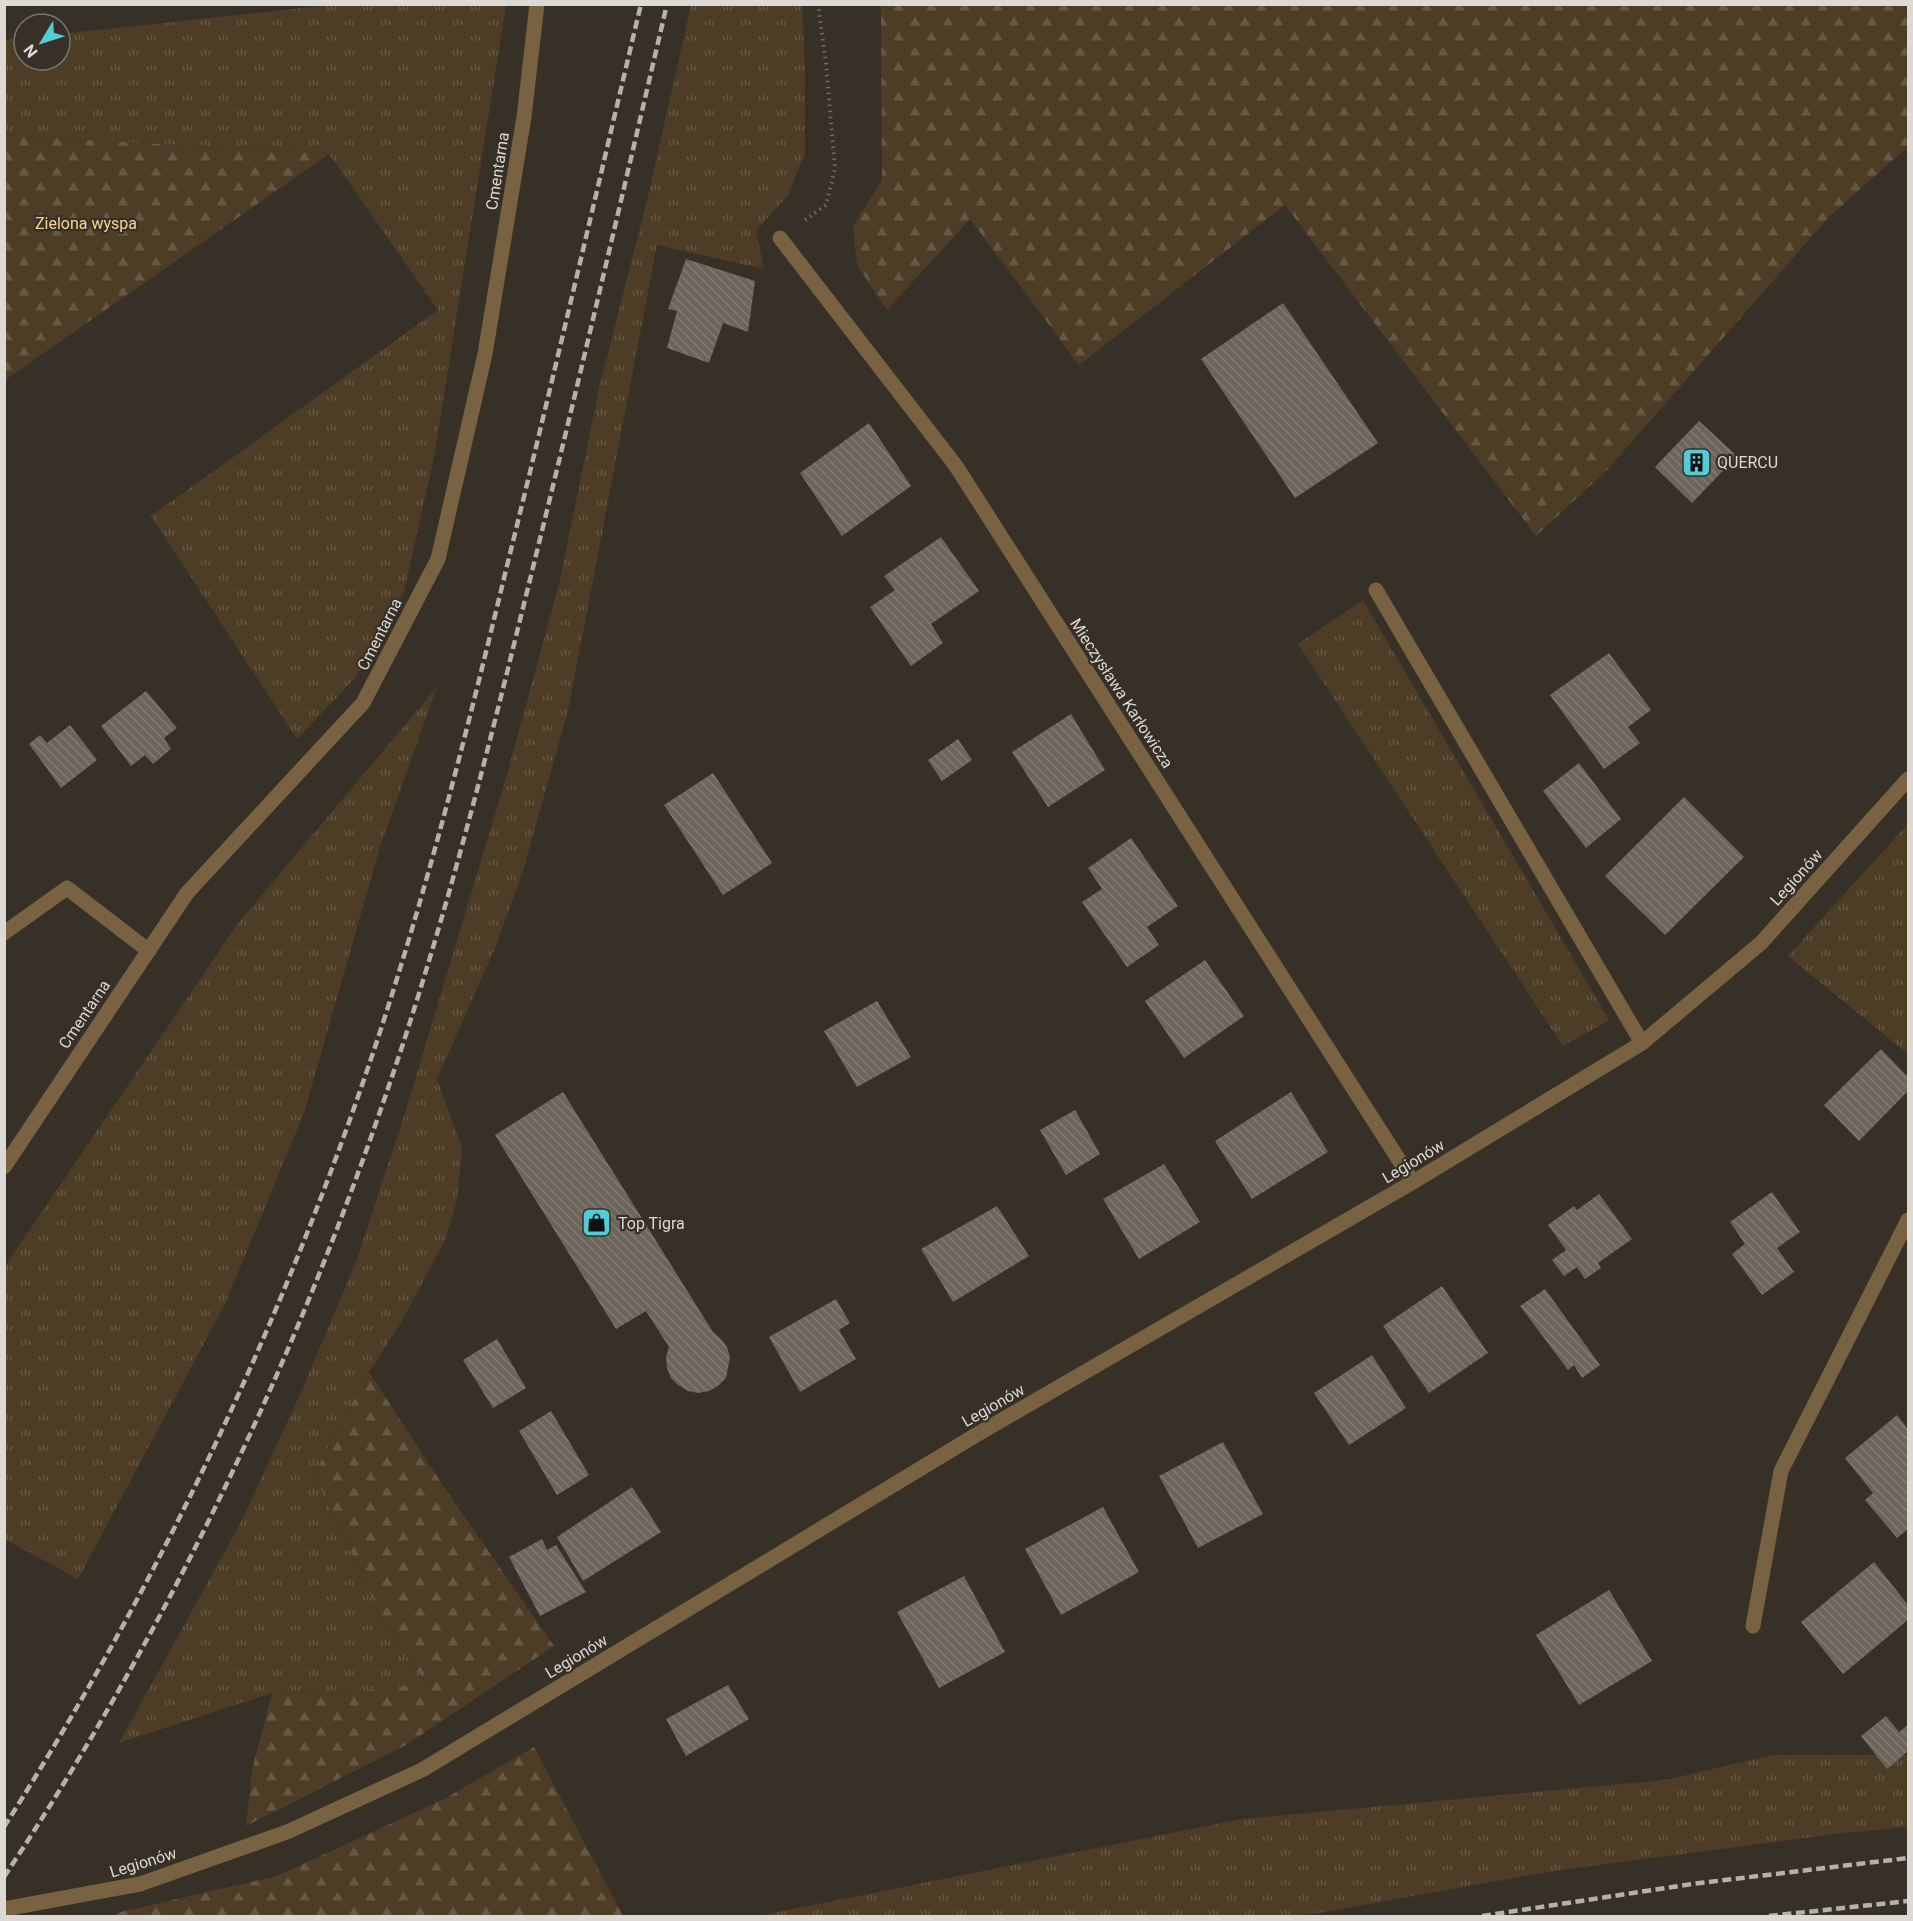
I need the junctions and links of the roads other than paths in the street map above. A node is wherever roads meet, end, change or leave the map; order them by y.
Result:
1 (537, 4) edge
2 (780, 238) road end
3 (1376, 590) dead end
4 (1908, 779) edge
5 (4, 933) edge
6 (149, 951) junction
7 (1642, 1044) junction
8 (4, 1167) edge
9 (1413, 1182) junction
10 (1908, 1220) edge
11 (1753, 1626) dead end
12 (4, 1910) edge

1 - 6 street, Cmentarna
2 - 9 street, Mieczysława Karłowicza
3 - 7 street
4 - 7 street, Legionów
5 - 6 street
6 - 8 street, Cmentarna
7 - 9 street, Legionów
9 - 12 street, Legionów
10 - 11 street

